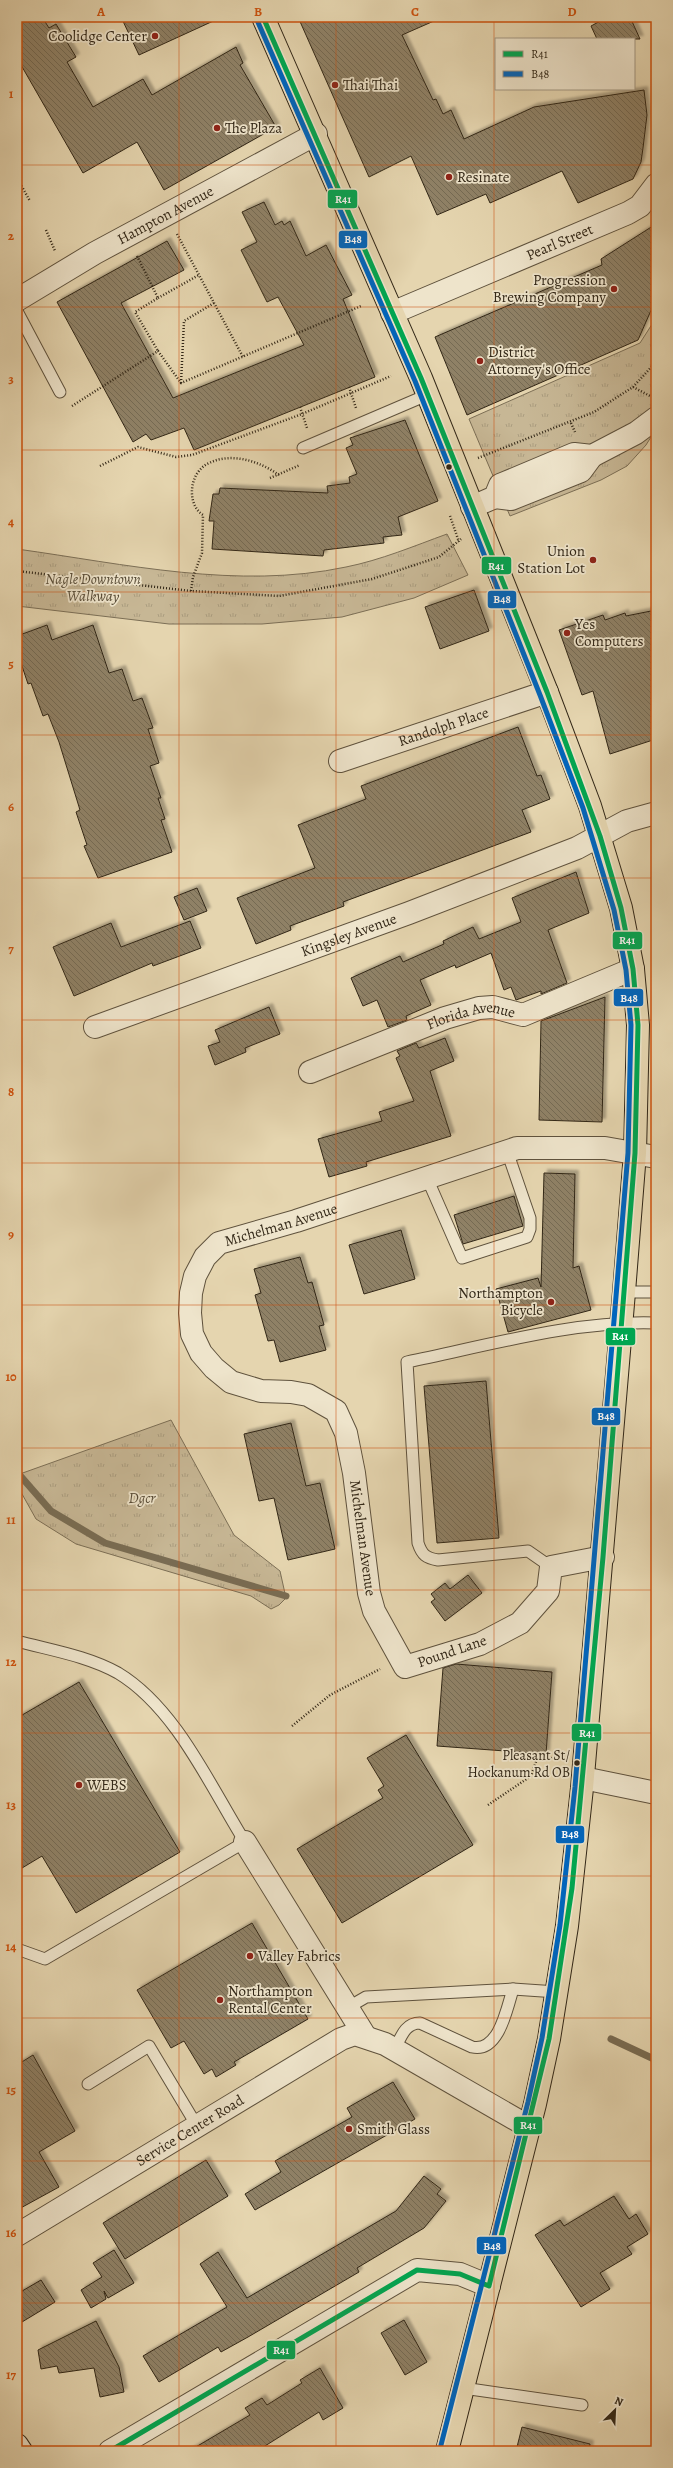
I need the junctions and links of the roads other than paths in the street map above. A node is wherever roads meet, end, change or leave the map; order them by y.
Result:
1 (263, 17) edge
2 (316, 134) junction
3 (655, 188) edge
4 (17, 300) edge
5 (17, 311) edge
6 (392, 313) junction
7 (60, 392) dead end
8 (427, 395) junction
9 (655, 408) edge
10 (303, 448) dead end
11 (472, 507) junction
12 (547, 692) junction
13 (340, 761) dead end
14 (656, 812) edge
15 (600, 836) junction
16 (633, 969) junction
17 (95, 1027) dead end
18 (310, 1072) dead end
19 (507, 1151) junction
20 (635, 1153) junction
21 (656, 1157) edge
22 (427, 1178) junction
23 (624, 1292) junction
24 (656, 1292) edge
25 (621, 1322) junction
26 (656, 1323) edge
27 (602, 1557) junction
28 (551, 1567) junction
29 (17, 1641) edge
30 (402, 1663) joint
31 (583, 1778) junction
32 (656, 1793) edge
33 (244, 1842) junction
34 (17, 1949) edge
35 (513, 1988) junction
36 (557, 1992) junction
37 (347, 2008) junction
38 (364, 2036) junction
39 (395, 2049) junction
40 (88, 2084) dead end
41 (197, 2126) junction
42 (529, 2127) junction
43 (17, 2235) edge
44 (489, 2286) junction
45 (463, 2388) junction
46 (582, 2405) dead end
47 (17, 2445) edge
48 (124, 2448) edge
49 (21, 2451) edge
50 (447, 2451) edge

1 - 2 main road
2 - 4 street, Hampton Avenue
2 - 6 main road
3 - 6 street, Pearl Street
5 - 7 lane
6 - 8 main road
8 - 10 lane
8 - 11 main road
9 - 11 street
11 - 12 main road
12 - 13 street, Randolph Place
12 - 15 main road
14 - 15 street, Kingsley Avenue
15 - 16 main road
15 - 17 street, Kingsley Avenue
16 - 18 street, Florida Avenue
16 - 20 main road
19 - 20 street, Michelman Avenue
19 - 22 street, Michelman Avenue
19 - 22 lane
20 - 21 street, Michelman Avenue
20 - 23 main road
22 - 30 street, Michelman Avenue
23 - 24 lane
23 - 25 main road
25 - 26 lane
25 - 27 main road
25 - 28 lane
27 - 28 street
27 - 31 main road
28 - 30 street, Pound Lane
29 - 33 lane
31 - 32 street
31 - 36 main road
33 - 34 lane
33 - 37 street
35 - 36 lane
35 - 37 lane
35 - 39 lane
36 - 42 main road
37 - 38 street
38 - 39 street, Service Center Road
38 - 41 street, Service Center Road
39 - 42 street, Service Center Road
40 - 41 lane
41 - 43 street, Service Center Road
42 - 44 main road
44 - 45 main road
44 - 48 street
45 - 46 lane
45 - 50 main road
47 - 49 street

